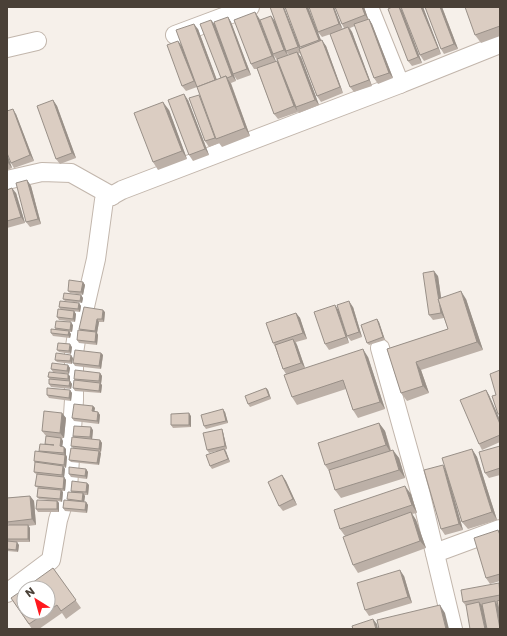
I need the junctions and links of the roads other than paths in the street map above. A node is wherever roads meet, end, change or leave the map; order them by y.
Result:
1 (250, 7) edge
2 (369, 7) edge
3 (175, 35) edge
4 (37, 41) dead end
5 (500, 44) edge
6 (7, 48) edge
7 (400, 84) junction
8 (7, 180) edge
9 (112, 196) junction
10 (380, 348) dead end
11 (500, 529) edge
12 (435, 553) junction
13 (7, 593) edge
14 (453, 629) edge

1 - 3 street
2 - 7 street
4 - 6 street
5 - 7 street
7 - 9 street
8 - 9 street
9 - 13 street
10 - 12 street
11 - 12 street
12 - 14 street

